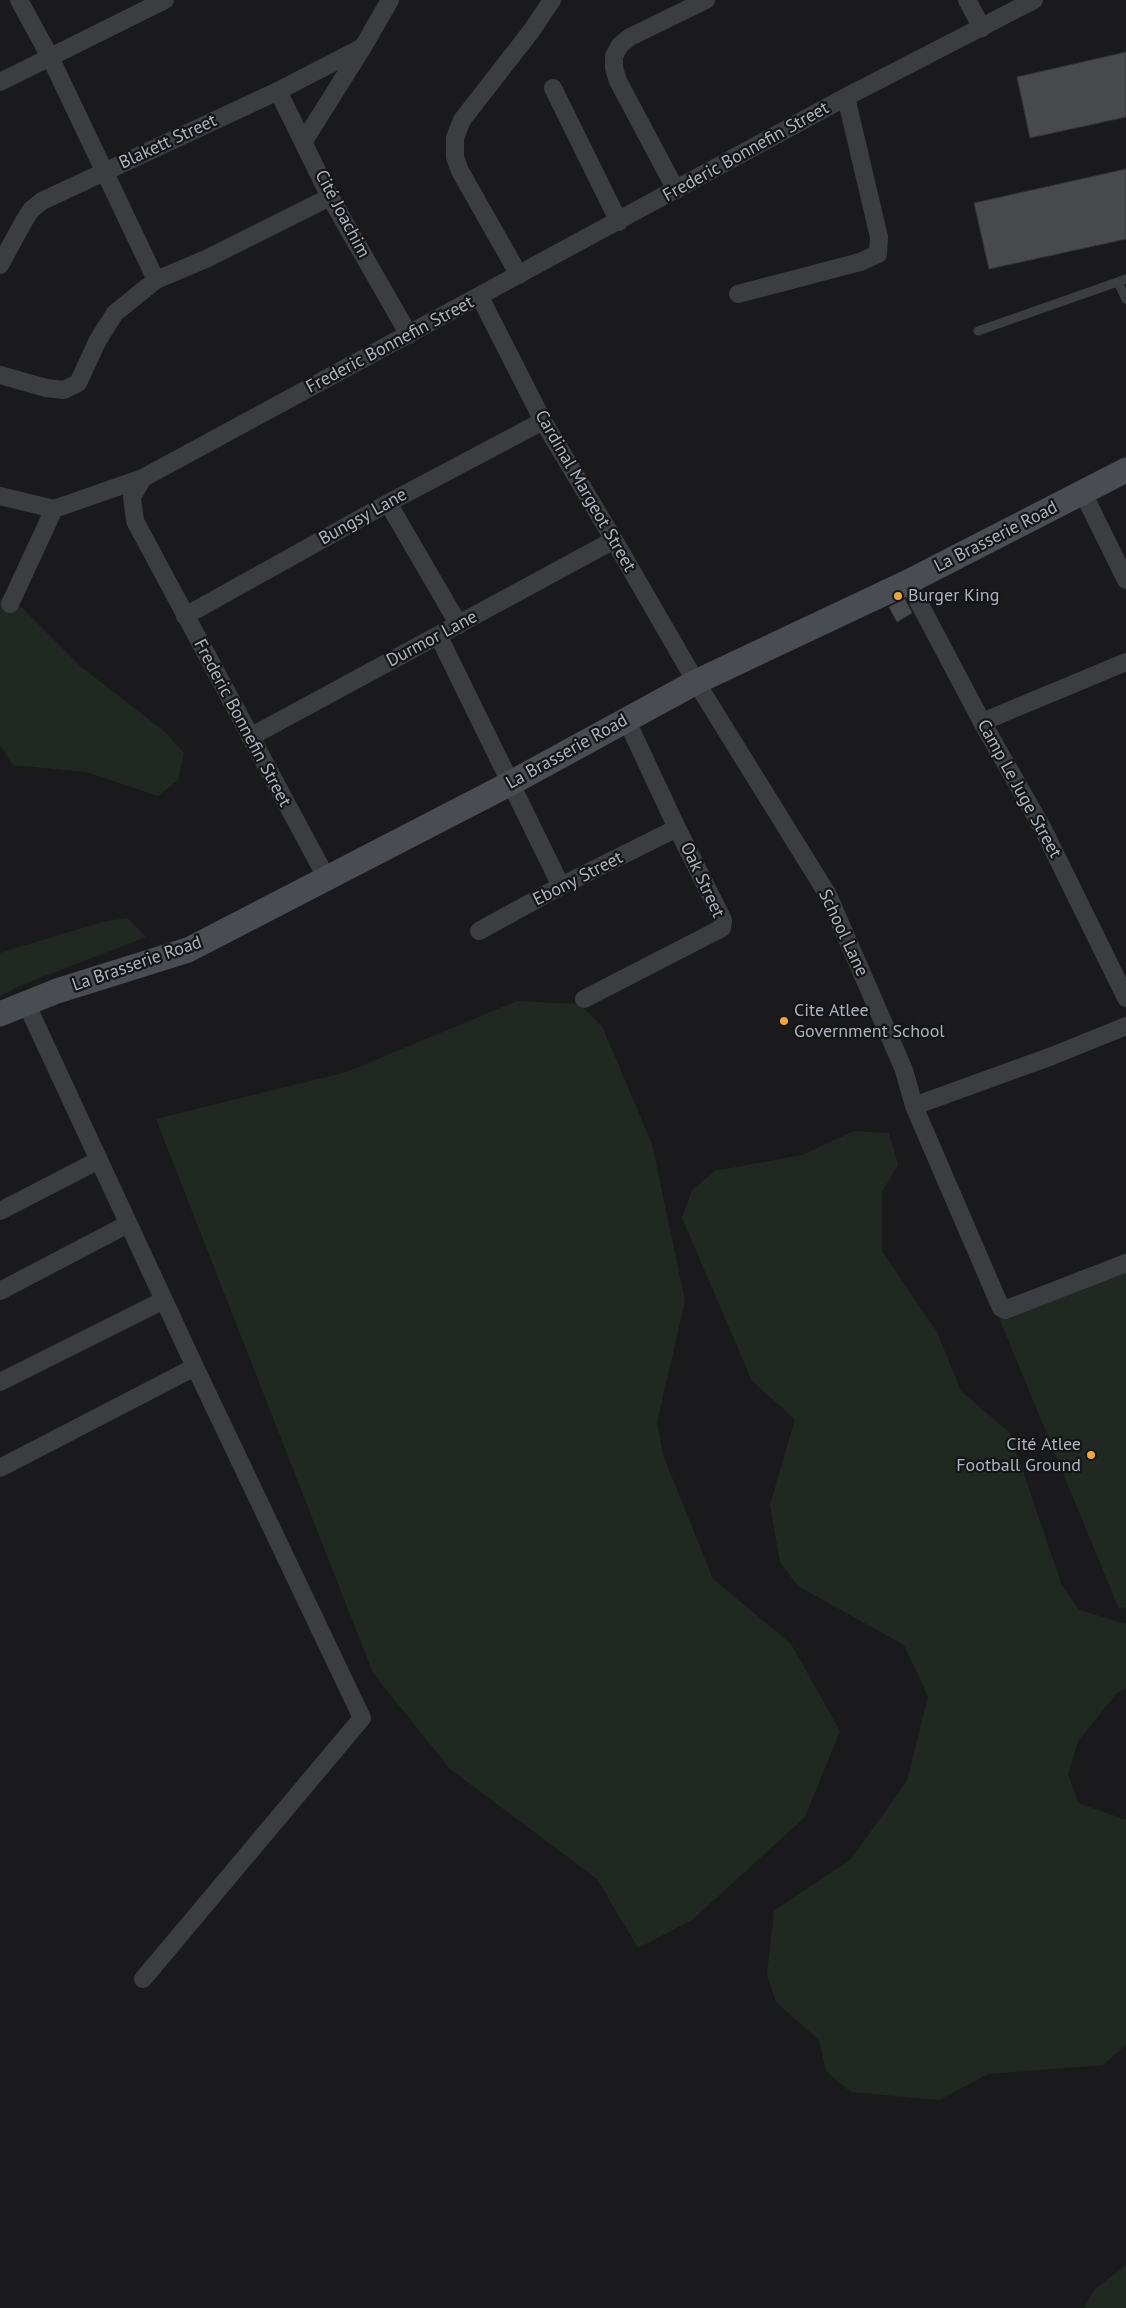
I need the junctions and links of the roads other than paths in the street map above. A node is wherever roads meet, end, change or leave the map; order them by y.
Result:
1 (19, 0) edge
2 (165, 0) edge
3 (390, 0) edge
4 (552, 0) edge
5 (706, 0) edge
6 (967, 0) edge
7 (1034, 0) edge
8 (982, 28) junction
9 (363, 47) junction
10 (50, 58) junction
11 (0, 82) edge
12 (553, 88) dead end
13 (278, 91) junction
14 (846, 97) junction
15 (304, 141) junction
16 (104, 171) junction
17 (676, 190) junction
18 (330, 197) junction
19 (619, 222) junction
20 (0, 265) edge
21 (519, 275) junction
22 (156, 280) junction
23 (1122, 280) edge
24 (738, 294) dead end
25 (480, 297) junction
26 (1126, 299) edge
27 (978, 331) dead end
28 (409, 335) junction
29 (0, 375) edge
30 (543, 421) junction
31 (1126, 470) edge
32 (143, 478) junction
33 (1083, 493) junction
34 (0, 496) edge
35 (388, 503) junction
36 (54, 508) junction
37 (614, 540) junction
38 (1126, 580) edge
39 (908, 582) junction
40 (10, 604) dead end
41 (185, 616) junction
42 (459, 625) junction
43 (438, 635) junction
44 (1126, 662) edge
45 (696, 682) junction
46 (626, 719) junction
47 (982, 722) junction
48 (250, 738) junction
49 (511, 783) junction
50 (677, 828) junction
51 (326, 877) junction
52 (561, 886) junction
53 (479, 931) dead end
54 (1126, 998) edge
55 (584, 999) dead end
56 (26, 1003) junction
57 (0, 1014) edge
58 (1126, 1026) edge
59 (914, 1106) junction
60 (99, 1160) junction
61 (0, 1211) edge
62 (128, 1224) junction
63 (1126, 1263) edge
64 (0, 1291) edge
65 (164, 1300) junction
66 (194, 1367) junction
67 (0, 1382) edge
68 (0, 1468) edge
69 (144, 1979) dead end

1 - 10 street
2 - 10 street
3 - 9 street
4 - 21 street
5 - 17 street
6 - 8 street
7 - 8 street, Frederic Bonnefin Street
8 - 14 street, Frederic Bonnefin Street
9 - 13 street, Blakett Street
9 - 15 street
10 - 11 street
10 - 16 street
12 - 19 street
13 - 15 street, Cité Joachim
13 - 16 street, Blakett Street
14 - 17 street, Frederic Bonnefin Street
14 - 24 street
15 - 18 street, Cité Joachim
16 - 20 street, Blakett Street
16 - 22 street
17 - 19 street, Frederic Bonnefin Street
18 - 22 street
18 - 28 street, Cité Joachim
19 - 21 street, Frederic Bonnefin Street
21 - 25 street, Frederic Bonnefin Street
22 - 29 street
23 - 26 lane
23 - 27 lane
25 - 28 street, Frederic Bonnefin Street
25 - 30 street, Cardinal Margeot Street
28 - 32 street, Frederic Bonnefin Street
30 - 35 street, Bungsy Lane
30 - 37 street, Cardinal Margeot Street
31 - 33 main road, La Brasserie Road
32 - 36 street
32 - 41 street, Frederic Bonnefin Street
33 - 38 street
33 - 39 main road, La Brasserie Road
34 - 36 street
35 - 41 street, Bungsy Lane
35 - 42 street
36 - 40 street
37 - 42 street, Durmor Lane
37 - 45 street, Cardinal Margeot Street
39 - 45 main road, La Brasserie Road
39 - 47 street, Camp Le Juge Street
41 - 48 street, Frederic Bonnefin Street
42 - 43 street, Durmor Lane
43 - 48 street, Durmor Lane
43 - 49 street
44 - 47 street
45 - 46 main road, La Brasserie Road
45 - 59 street, School Lane
46 - 49 main road, La Brasserie Road
46 - 50 street, Oak Street
47 - 54 street, Camp Le Juge Street
48 - 51 street, Frederic Bonnefin Street
49 - 51 main road, La Brasserie Road
49 - 52 street
50 - 52 street, Ebony Street
50 - 55 street, Oak Street
51 - 56 main road, La Brasserie Road
52 - 53 street, Ebony Street
56 - 57 main road, La Brasserie Road
56 - 60 street
58 - 59 street
59 - 63 street, School Lane
60 - 61 street
60 - 62 street
62 - 64 street
62 - 65 street
65 - 66 street
65 - 67 street
66 - 68 street
66 - 69 street

